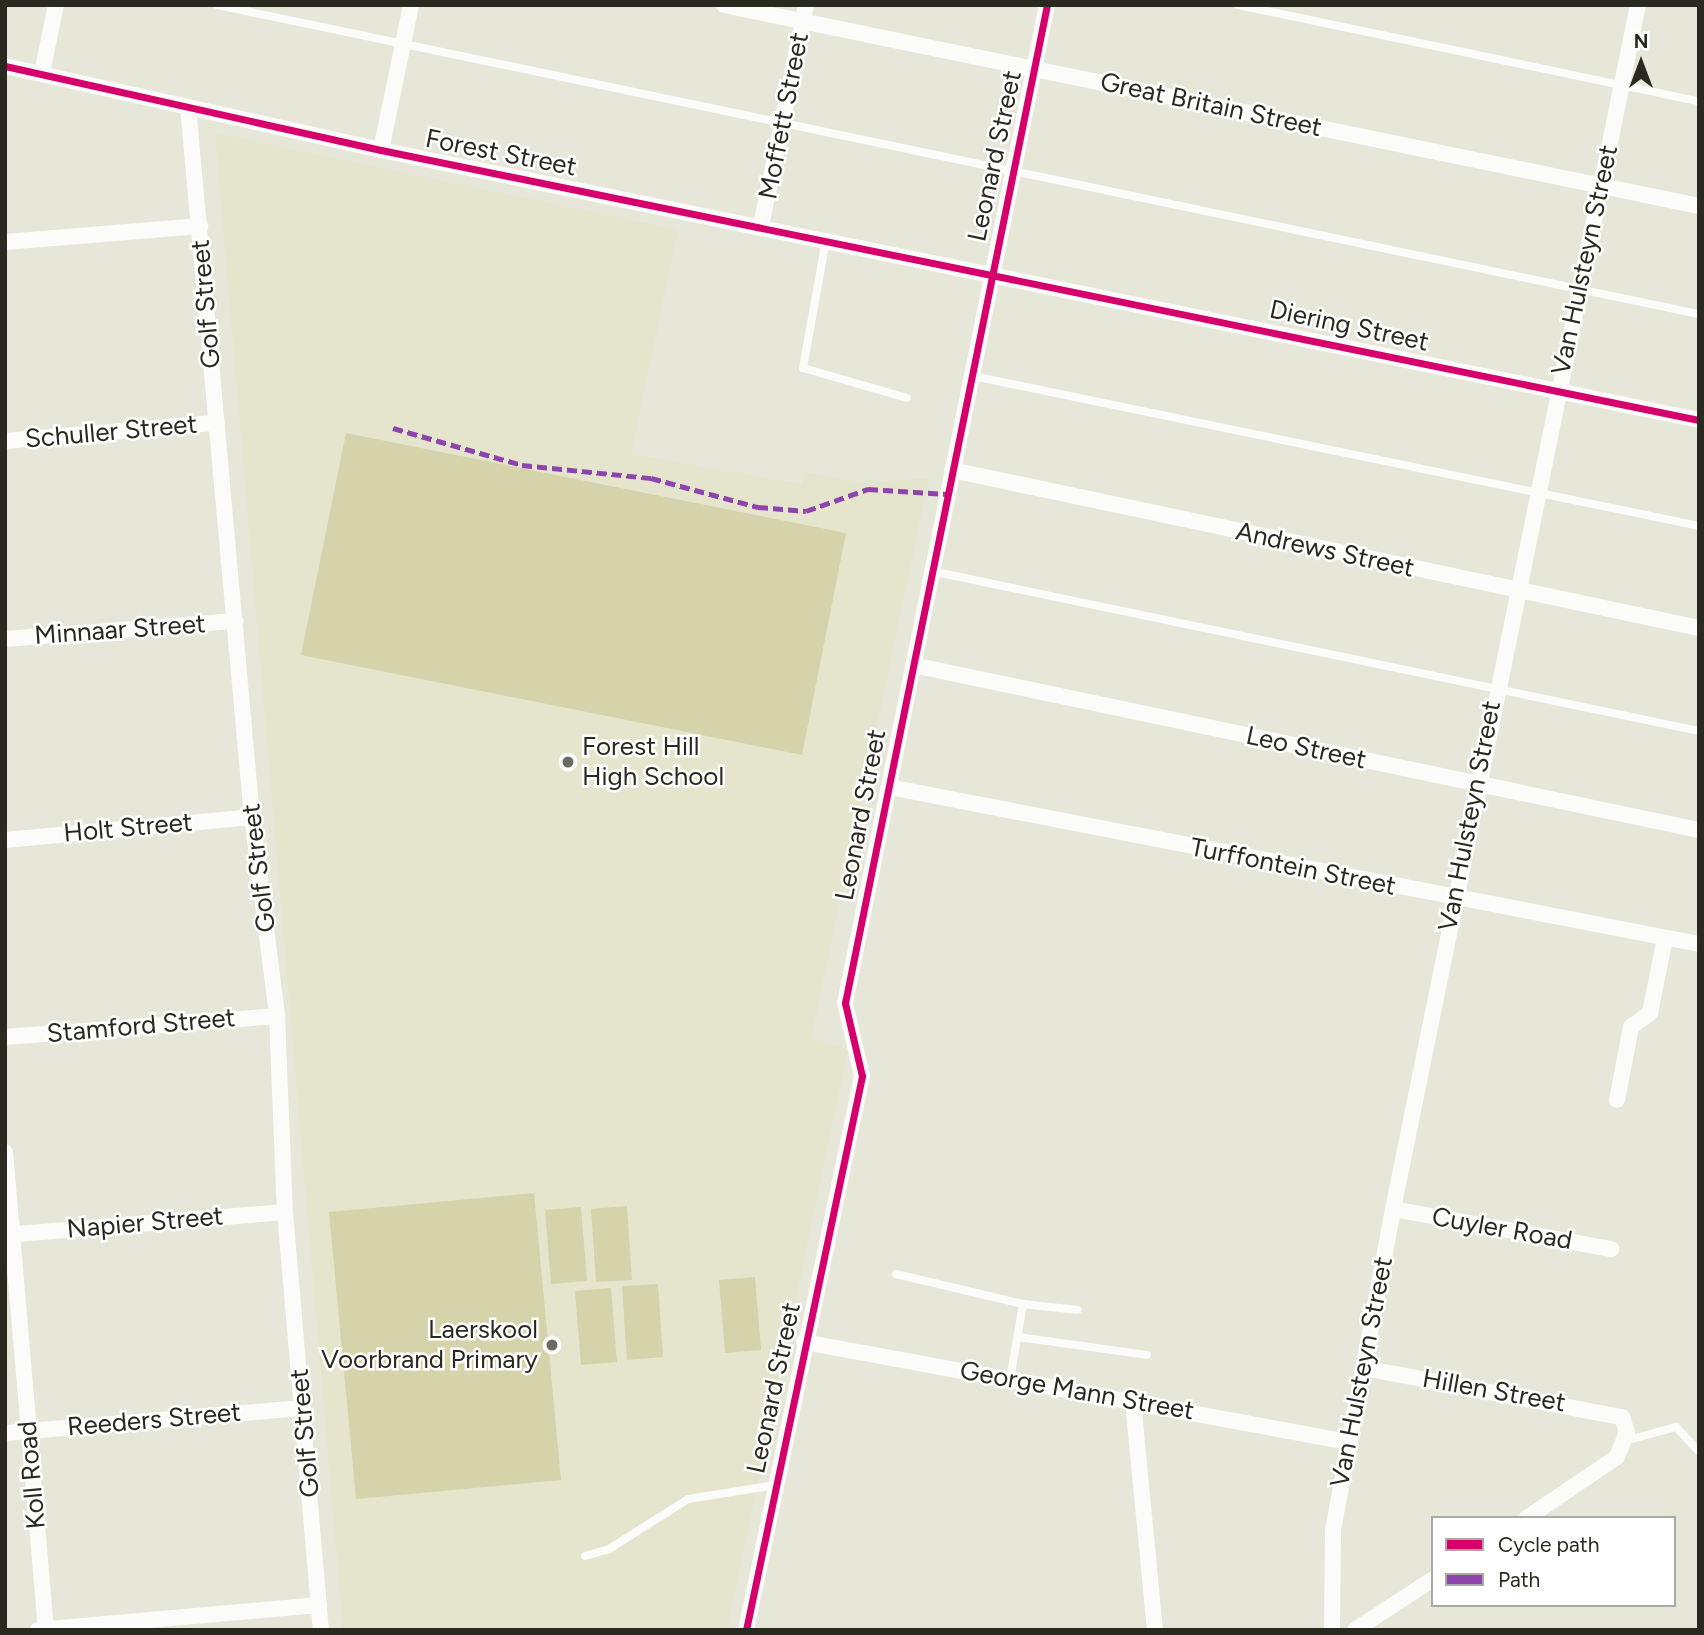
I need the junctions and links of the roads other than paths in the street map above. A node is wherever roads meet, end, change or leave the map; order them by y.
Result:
1 (56, 5) edge
2 (217, 5) edge
3 (411, 5) edge
4 (724, 5) edge
5 (1047, 5) edge
6 (1238, 5) edge
7 (1638, 5) edge
8 (804, 13) edge
9 (402, 46) junction
10 (5, 66) edge
11 (1035, 69) junction
12 (43, 74) junction
13 (1622, 85) junction
14 (1699, 101) edge
15 (188, 107) junction
16 (781, 126) junction
17 (381, 150) junction
18 (1013, 173) junction
19 (1600, 185) junction
20 (1699, 206) edge
21 (200, 226) junction
22 (761, 226) junction
23 (826, 240) junction
24 (5, 242) edge
25 (991, 274) junction
26 (1579, 289) junction
27 (1699, 314) edge
28 (973, 376) junction
29 (1558, 392) junction
30 (906, 398) dead end
31 (1699, 420) edge
32 (217, 424) junction
33 (5, 441) edge
34 (952, 470) junction
35 (1536, 494) junction
36 (1699, 526) edge
37 (930, 570) junction
38 (1516, 590) junction
39 (234, 621) junction
40 (1699, 628) edge
41 (5, 639) edge
42 (913, 665) junction
43 (1495, 690) junction
44 (1699, 730) edge
45 (1477, 784) junction
46 (889, 787) junction
47 (252, 817) junction
48 (1699, 830) edge
49 (5, 840) edge
50 (1454, 897) junction
51 (1665, 938) junction
52 (1699, 944) edge
53 (277, 1016) junction
54 (5, 1037) edge
55 (1617, 1100) dead end
56 (5, 1152) edge
57 (1393, 1209) junction
58 (285, 1212) junction
59 (9, 1235) edge
60 (1611, 1249) dead end
61 (896, 1274) dead end
62 (1023, 1304) junction
63 (1078, 1310) dead end
64 (1018, 1337) junction
65 (804, 1342) junction
66 (1147, 1355) dead end
67 (1364, 1368) junction
68 (1010, 1379) junction
69 (1133, 1402) junction
70 (303, 1408) junction
71 (29, 1431) junction
72 (5, 1433) edge
73 (1625, 1441) junction
74 (1349, 1442) junction
75 (1699, 1452) edge
76 (775, 1485) junction
77 (1530, 1516) edge
78 (585, 1556) dead end
79 (1431, 1580) edge
80 (319, 1605) junction
81 (46, 1629) edge
82 (38, 1630) edge
83 (321, 1630) edge
84 (746, 1630) edge
85 (1154, 1630) edge
86 (1332, 1630) edge
87 (1355, 1630) edge

1 - 12 street
2 - 9 lane
3 - 9 street
4 - 8 street, Great Britain Street
5 - 11 street, Leonard Street
6 - 13 lane
7 - 13 street, Van Hulsteyn Street
8 - 11 street, Great Britain Street
8 - 16 street, Moffett Street
9 - 16 lane
9 - 17 street
10 - 12 street, Forest Street
11 - 18 street, Leonard Street
11 - 19 street, Great Britain Street
12 - 15 street, Forest Street
13 - 14 lane
13 - 19 street, Van Hulsteyn Street
15 - 17 street, Forest Street
15 - 21 street, Golf Street
16 - 18 lane
16 - 22 street, Moffett Street
17 - 22 street, Forest Street
18 - 25 street, Leonard Street
18 - 26 lane
19 - 20 street, Great Britain Street
19 - 26 street, Van Hulsteyn Street
21 - 24 street
21 - 32 street, Golf Street
22 - 23 street, Forest Street
23 - 25 street, Forest Street
23 - 30 lane
25 - 28 street, Leonard Street
25 - 29 street, Diering Street
26 - 27 lane
26 - 29 street, Van Hulsteyn Street
28 - 34 street, Leonard Street
28 - 35 lane
29 - 31 street, Diering Street
29 - 35 street, Van Hulsteyn Street
32 - 33 street, Schuller Street
32 - 39 street, Golf Street
34 - 37 street, Leonard Street
34 - 38 street, Andrews Street
35 - 36 lane
35 - 38 street, Van Hulsteyn Street
37 - 42 street, Leonard Street
37 - 43 lane
38 - 40 street, Andrews Street
38 - 43 street, Van Hulsteyn Street
39 - 41 street, Minnaar Street
39 - 47 street, Golf Street
42 - 45 street, Leo Street
42 - 46 street, Leonard Street
43 - 44 lane
43 - 45 street, Van Hulsteyn Street
45 - 48 street, Leo Street
45 - 50 street, Van Hulsteyn Street
46 - 50 street, Turffontein Street
46 - 65 street, Leonard Street
47 - 49 street, Holt Street
47 - 53 street, Golf Street
50 - 51 street, Turffontein Street
50 - 57 street, Van Hulsteyn Street
51 - 52 street, Turffontein Street
51 - 55 street
53 - 54 street, Stamford Street
53 - 58 street, Golf Street
56 - 59 street, Koll Road
57 - 60 street, Cuyler Road
57 - 67 street, Van Hulsteyn Street
58 - 59 street, Napier Street
58 - 70 street, Golf Street
59 - 71 street, Koll Road
61 - 62 lane
62 - 63 lane
62 - 64 lane
64 - 66 lane
64 - 68 lane
65 - 68 street, George Mann Street
65 - 76 street, Leonard Street
67 - 73 street, Hillen Street
67 - 74 street, Van Hulsteyn Street
68 - 69 street, George Mann Street
69 - 74 street, George Mann Street
69 - 85 street
70 - 71 street, Reeders Street
70 - 80 street, Golf Street
71 - 72 street, Reeders Street
71 - 81 street, Koll Road
73 - 75 lane
73 - 77 street
74 - 86 street, Van Hulsteyn Street
76 - 78 lane
76 - 84 street, Leonard Street
79 - 87 street
80 - 81 street
80 - 83 street, Golf Street
81 - 82 street

